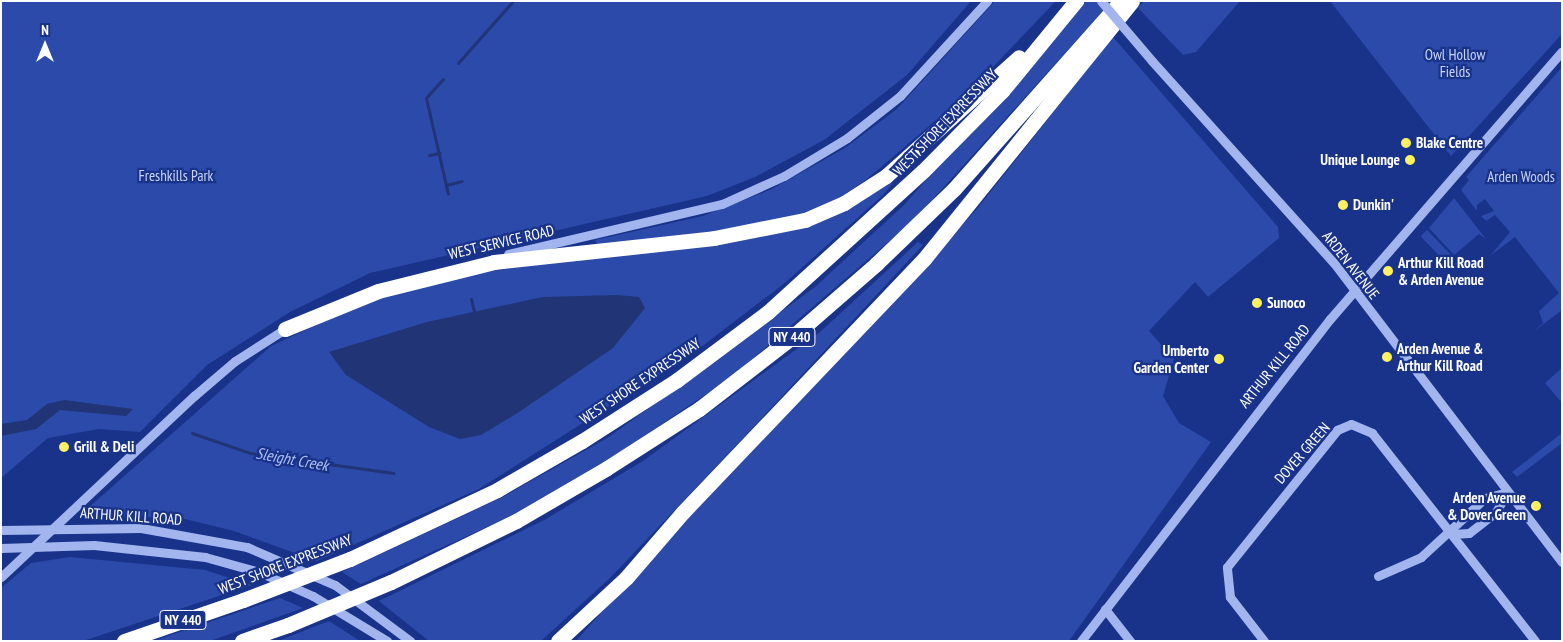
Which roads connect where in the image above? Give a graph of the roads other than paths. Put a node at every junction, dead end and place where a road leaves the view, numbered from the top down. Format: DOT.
graph roads {
  1 [pos="987,1"];
  2 [pos="1072,1"];
  3 [pos="1076,1"];
  4 [pos="1101,1"];
  5 [pos="1121,1"];
  6 [pos="1132,1"];
  7 [pos="1562,51"];
  8 [pos="1354,290"];
  9 [pos="285,329"];
  10 [pos="1507,492"];
  11 [pos="57,526"];
  12 [pos="1,530"];
  13 [pos="1452,534"];
  14 [pos="38,544"];
  15 [pos="1,548"];
  16 [pos="1562,562"];
  17 [pos="1378,576"];
  18 [pos="1,577"];
  19 [pos="1105,609"];
  20 [pos="124,641"];
  21 [pos="242,641"];
  22 [pos="387,641"];
  23 [pos="410,641"];
  24 [pos="558,641"];
  25 [pos="1081,641"];
  26 [pos="1130,641"];
  27 [pos="1264,641"];
  28 [pos="1535,641"];
  1 -- 9 [label="street, WEST SERVICE ROAD"];
  2 -- 9 [label="highway"];
  3 -- 20 [label="highway, WEST SHORE EXPRESSWAY / NY 440, bridge"];
  4 -- 8 [label="street, ARDEN AVENUE, bridge"];
  5 -- 21 [label="highway, NY 440, bridge"];
  6 -- 24 [label="highway"];
  7 -- 8 [label="street, ARTHUR KILL ROAD"];
  8 -- 10 [label="street, ARDEN AVENUE"];
  8 -- 19 [label="street, ARTHUR KILL ROAD"];
  9 -- 11 [label="street, WEST SERVICE ROAD"];
  10 -- 13 [label="street"];
  10 -- 13 [label="street"];
  10 -- 16 [label="street, ARDEN AVENUE"];
  11 -- 12 [label="street, ARTHUR KILL ROAD"];
  11 -- 14 [label="street, WEST SERVICE ROAD"];
  11 -- 23 [label="street, ARTHUR KILL ROAD"];
  13 -- 17 [label="street"];
  13 -- 27 [label="street, DOVER GREEN"];
  13 -- 28 [label="street, DOVER GREEN"];
  14 -- 15 [label="street, ARTHUR KILL ROAD"];
  14 -- 18 [label="street, WEST SERVICE ROAD"];
  14 -- 22 [label="street, ARTHUR KILL ROAD"];
  19 -- 25 [label="street, ARTHUR KILL ROAD"];
  19 -- 26 [label="street"];
}
